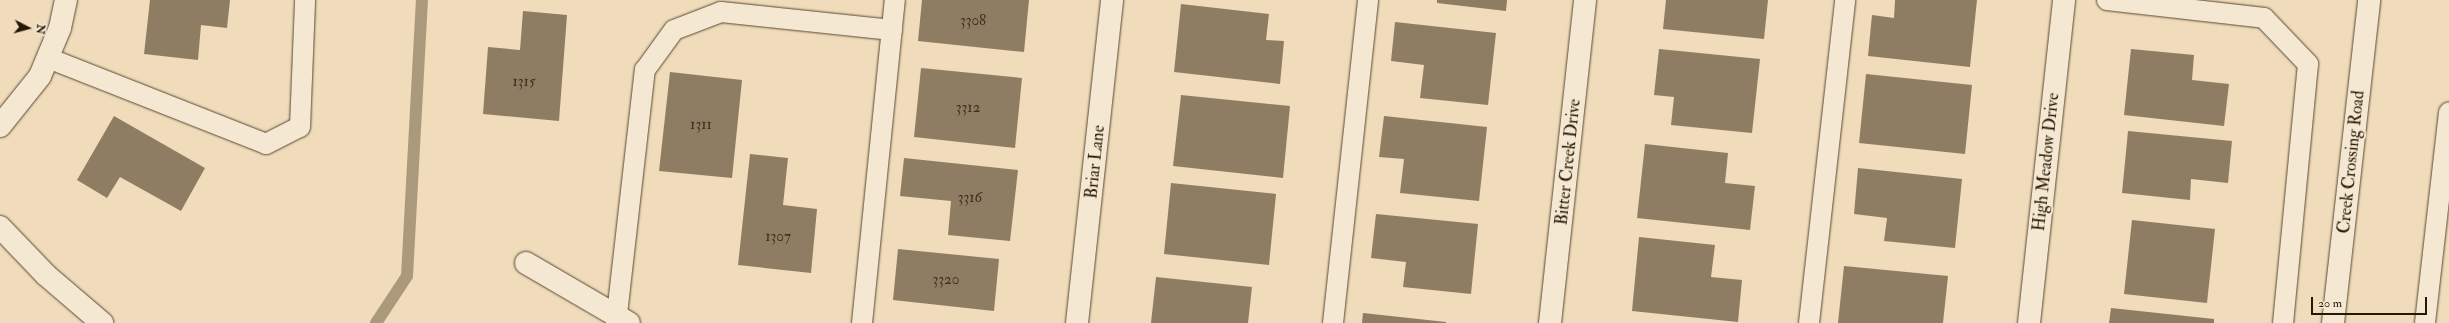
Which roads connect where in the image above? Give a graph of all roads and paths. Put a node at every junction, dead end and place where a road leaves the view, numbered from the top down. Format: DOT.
graph roads {
  1 [pos="66,0"];
  2 [pos="305,0"];
  3 [pos="895,0"];
  4 [pos="1112,0"];
  5 [pos="1368,0"];
  6 [pos="1585,0"];
  7 [pos="1845,0"];
  8 [pos="2064,0"];
  9 [pos="2107,0"];
  10 [pos="2369,0"];
  11 [pos="892,30"];
  12 [pos="48,58"];
  13 [pos="2449,112"];
  14 [pos="0,126"];
  15 [pos="0,227"];
  16 [pos="526,264"];
  17 [pos="621,321"];
  18 [pos="102,323"];
  19 [pos="862,323"];
  20 [pos="1077,323"];
  21 [pos="1333,323"];
  22 [pos="1550,323"];
  23 [pos="1809,323"];
  24 [pos="2029,323"];
  25 [pos="2283,323"];
  26 [pos="2333,323"];
  27 [pos="2425,323"];
  1 -- 12 [label="street"];
  2 -- 12 [label="lane"];
  3 -- 11 [label="lane"];
  4 -- 20 [label="street, Briar Lane"];
  5 -- 21 [label="lane"];
  6 -- 22 [label="street, Bitter Creek Drive"];
  7 -- 23 [label="lane"];
  8 -- 24 [label="street, High Meadow Drive"];
  9 -- 25 [label="lane"];
  10 -- 26 [label="street, Creek Crossing Road"];
  11 -- 17 [label="lane"];
  11 -- 19 [label="lane"];
  12 -- 14 [label="street"];
  13 -- 27 [label="lane"];
  15 -- 18 [label="street"];
  16 -- 17 [label="street"];
}
